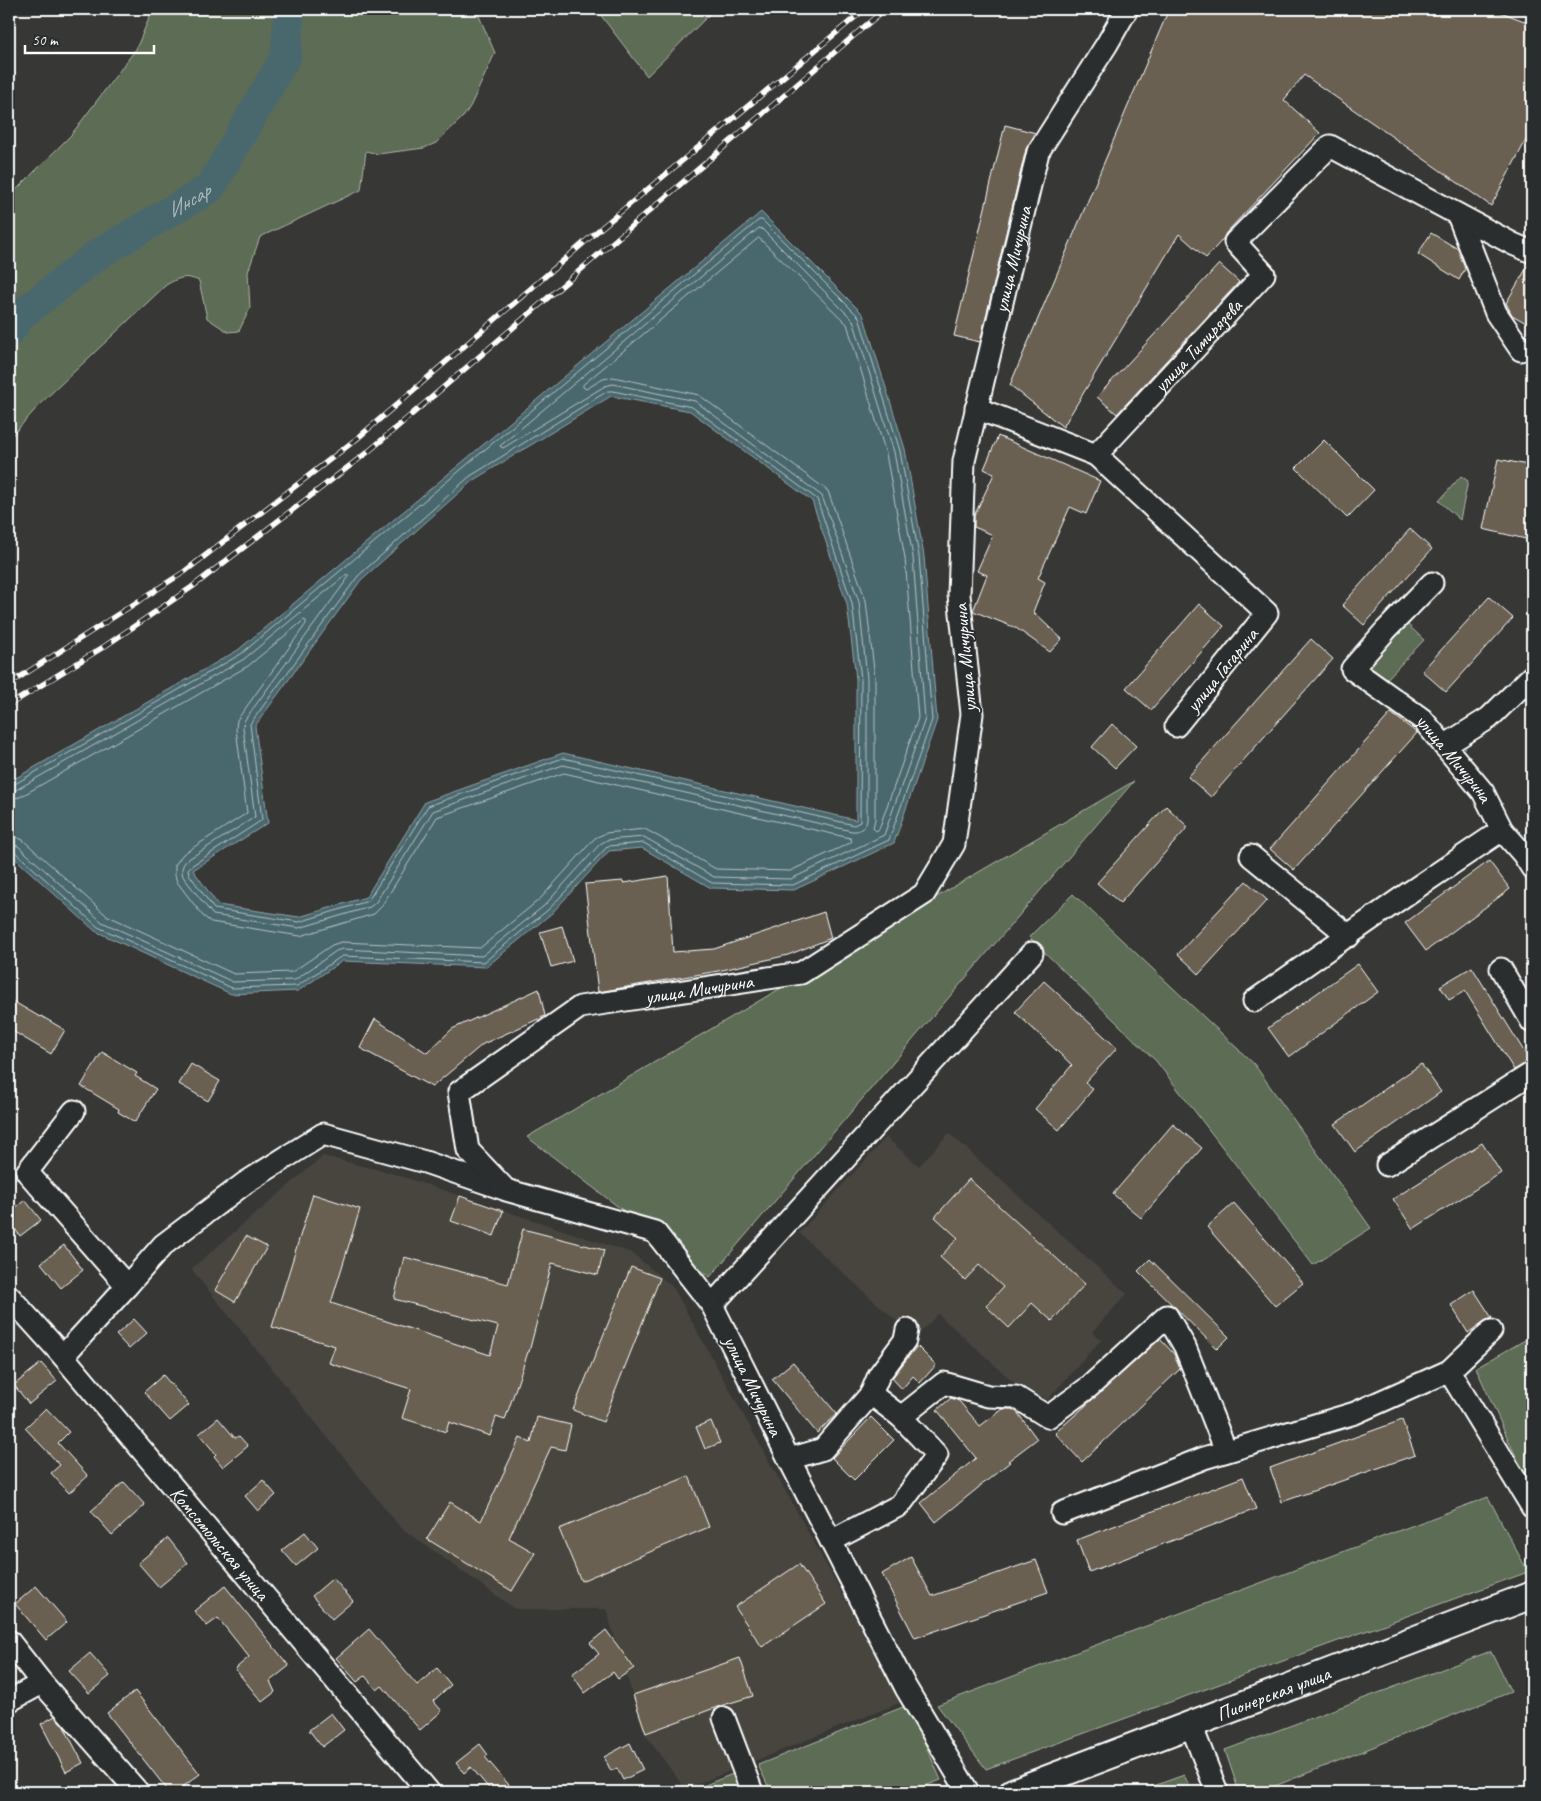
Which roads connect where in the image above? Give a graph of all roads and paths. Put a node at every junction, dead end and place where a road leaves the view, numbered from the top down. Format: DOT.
graph roads {
  1 [pos="1127,9"];
  2 [pos="1458,215"];
  3 [pos="1532,252"];
  4 [pos="1521,350"];
  5 [pos="976,408"];
  6 [pos="1096,456"];
  7 [pos="1432,583"];
  8 [pos="1532,676"];
  9 [pos="1176,726"];
  10 [pos="1444,746"];
  11 [pos="1502,830"];
  12 [pos="1251,856"];
  13 [pos="1529,856"];
  14 [pos="1349,936"];
  15 [pos="1032,953"];
  16 [pos="1501,970"];
  17 [pos="1254,1001"];
  18 [pos="1532,1022"];
  19 [pos="1532,1073"];
  20 [pos="74,1111"];
  21 [pos="1387,1165"];
  22 [pos="506,1190"];
  23 [pos="127,1286"];
  24 [pos="9,1296"];
  25 [pos="712,1305"];
  26 [pos="906,1330"];
  27 [pos="1491,1331"];
  28 [pos="63,1356"];
  29 [pos="1448,1371"];
  30 [pos="871,1394"];
  31 [pos="901,1417"];
  32 [pos="1226,1451"];
  33 [pos="789,1459"];
  34 [pos="1532,1507"];
  35 [pos="1062,1513"];
  36 [pos="831,1541"];
  37 [pos="1532,1595"];
  38 [pos="9,1641"];
  39 [pos="42,1683"];
  40 [pos="9,1701"];
  41 [pos="724,1718"];
  42 [pos="1191,1726"];
  43 [pos="138,1792"];
  44 [pos="429,1792"];
  45 [pos="752,1792"];
  46 [pos="968,1792"];
  47 [pos="1013,1792"];
  48 [pos="1217,1792"];
  1 -- 5 [label="street, улица Мичурина"];
  2 -- 3 [label="street"];
  2 -- 4 [label="street"];
  2 -- 6 [label="street, улица Тимирязева"];
  5 -- 6 [label="street"];
  5 -- 22 [label="street, улица Мичурина"];
  6 -- 9 [label="street, улица Гагарина"];
  7 -- 10 [label="street, улица Мичурина"];
  8 -- 10 [label="street"];
  10 -- 11 [label="street, улица Мичурина"];
  11 -- 13 [label="street, улица Мичурина"];
  11 -- 14 [label="street"];
  12 -- 14 [label="street"];
  14 -- 17 [label="street"];
  15 -- 25 [label="street"];
  16 -- 18 [label="street"];
  19 -- 21 [label="street"];
  20 -- 23 [label="street"];
  22 -- 23 [label="street"];
  22 -- 25 [label="street, улица Мичурина"];
  23 -- 28 [label="street"];
  24 -- 28 [label="street, Комсомольская улица"];
  25 -- 33 [label="street, улица Мичурина"];
  26 -- 30 [label="street"];
  27 -- 29 [label="street"];
  28 -- 44 [label="street, Комсомольская улица"];
  29 -- 32 [label="street"];
  29 -- 34 [label="street"];
  30 -- 31 [label="street"];
  30 -- 33 [label="street"];
  31 -- 32 [label="street"];
  31 -- 36 [label="street"];
  32 -- 35 [label="street"];
  33 -- 36 [label="street, улица Мичурина"];
  36 -- 46 [label="street, улица Мичурина"];
  37 -- 42 [label="main road, Пионерская улица"];
  38 -- 39 [label="street"];
  39 -- 40 [label="street"];
  39 -- 43 [label="street"];
  41 -- 45 [label="street"];
  42 -- 47 [label="main road, Пионерская улица"];
  42 -- 48 [label="street"];
}
